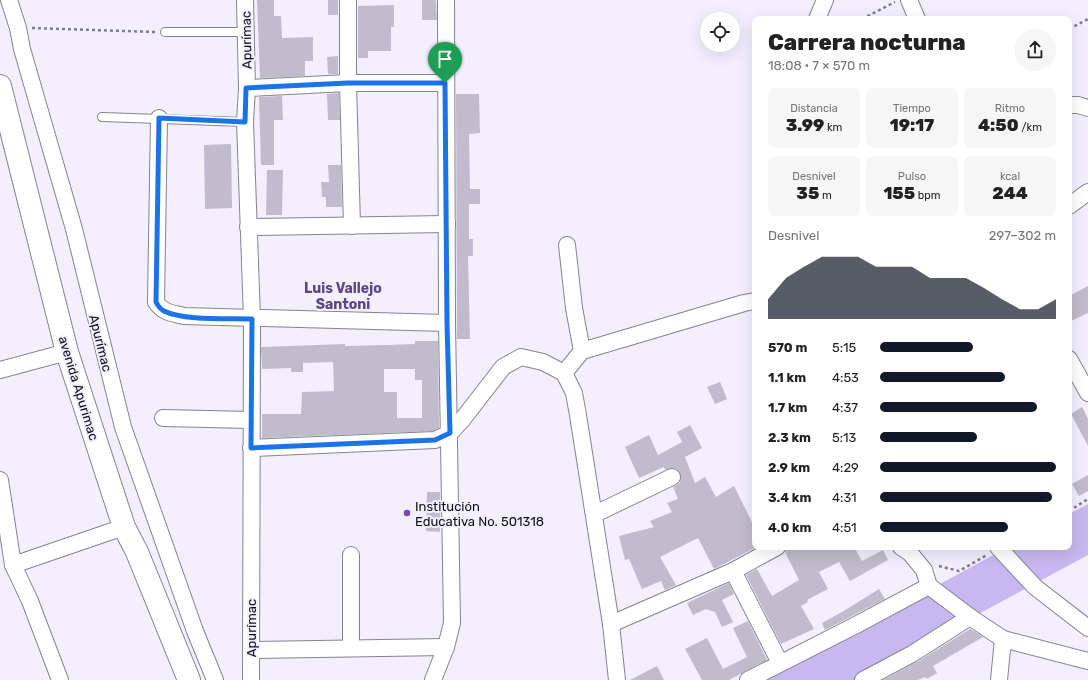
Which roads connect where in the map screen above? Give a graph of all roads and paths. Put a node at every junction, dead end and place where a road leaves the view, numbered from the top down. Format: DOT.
graph roads {
  1 [pos="9,0"];
  2 [pos="245,0"];
  3 [pos="348,0"];
  4 [pos="446,0"];
  5 [pos="824,0"];
  6 [pos="899,0"];
  7 [pos="909,0"];
  8 [pos="818,16"];
  9 [pos="868,16"];
  10 [pos="916,16"];
  11 [pos="1088,19"];
  12 [pos="1072,27"];
  13 [pos="18,28"];
  14 [pos="165,32"];
  15 [pos="246,32"];
  16 [pos="348,83"];
  17 [pos="445,83"];
  18 [pos="0,86"];
  19 [pos="246,88"];
  20 [pos="1072,105"];
  21 [pos="1088,108"];
  22 [pos="102,118"];
  23 [pos="159,118"];
  24 [pos="245,122"];
  25 [pos="1088,192"];
  26 [pos="1072,204"];
  27 [pos="447,224"];
  28 [pos="352,226"];
  29 [pos="248,227"];
  30 [pos="566,245"];
  31 [pos="752,302"];
  32 [pos="252,319"];
  33 [pos="447,323"];
  34 [pos="582,350"];
  35 [pos="67,352"];
  36 [pos="1072,364"];
  37 [pos="0,370"];
  38 [pos="564,373"];
  39 [pos="1088,393"];
  40 [pos="163,418"];
  41 [pos="251,420"];
  42 [pos="450,433"];
  43 [pos="251,448"];
  44 [pos="672,477"];
  45 [pos="0,480"];
  46 [pos="1088,499"];
  47 [pos="1072,508"];
  48 [pos="595,514"];
  49 [pos="124,527"];
  50 [pos="772,550"];
  51 [pos="906,550"];
  52 [pos="998,550"];
  53 [pos="1001,550"];
  54 [pos="351,555"];
  55 [pos="13,565"];
  56 [pos="733,571"];
  57 [pos="929,586"];
  58 [pos="970,617"];
  59 [pos="611,624"];
  60 [pos="1088,628"];
  61 [pos="1003,639"];
  62 [pos="446,647"];
  63 [pos="352,648"];
  64 [pos="252,650"];
  65 [pos="1088,661"];
  66 [pos="780,663"];
  67 [pos="60,680"];
  68 [pos="189,680"];
  69 [pos="215,680"];
  70 [pos="251,680"];
  71 [pos="434,680"];
  72 [pos="617,680"];
  73 [pos="748,680"];
  74 [pos="864,680"];
  75 [pos="1000,680"];
  1 -- 13 [label="street, Apurímac"];
  2 -- 15 [label="street, Apurímac"];
  3 -- 16 [label="street"];
  4 -- 17 [label="street"];
  5 -- 8 [label="street"];
  6 -- 9 [label="path"];
  7 -- 10 [label="street"];
  11 -- 12 [label="path"];
  13 -- 14 [label="path"];
  13 -- 69 [label="street, Apurímac"];
  14 -- 15 [label="lane"];
  15 -- 19 [label="street, Apurímac"];
  16 -- 17 [label="street"];
  16 -- 19 [label="street"];
  16 -- 28 [label="street"];
  17 -- 27 [label="street"];
  18 -- 35 [label="street, avenida Apurimac"];
  19 -- 24 [label="street, Apurímac"];
  20 -- 21 [label="street"];
  22 -- 23 [label="lane"];
  23 -- 24 [label="lane"];
  23 -- 32 [label="street"];
  24 -- 29 [label="street, Apurímac"];
  25 -- 26 [label="street"];
  27 -- 28 [label="street"];
  27 -- 33 [label="street"];
  28 -- 29 [label="street"];
  29 -- 32 [label="street, Apurímac"];
  30 -- 34 [label="street"];
  31 -- 34 [label="street"];
  32 -- 33 [label="street"];
  32 -- 41 [label="street, Apurímac"];
  33 -- 42 [label="street"];
  34 -- 38 [label="street"];
  35 -- 37 [label="street"];
  35 -- 49 [label="street, avenida Apurimac"];
  36 -- 39 [label="street"];
  38 -- 42 [label="street"];
  38 -- 48 [label="street"];
  40 -- 41 [label="street"];
  41 -- 43 [label="street, Apurímac"];
  42 -- 43 [label="street"];
  42 -- 62 [label="street"];
  43 -- 64 [label="street, Apurímac"];
  44 -- 48 [label="street"];
  45 -- 55 [label="street"];
  46 -- 47 [label="path"];
  48 -- 59 [label="street"];
  49 -- 55 [label="street"];
  49 -- 68 [label="street, avenida Apurimac"];
  50 -- 56 [label="street"];
  51 -- 57 [label="street"];
  52 -- 57 [label="path"];
  53 -- 60 [label="street"];
  54 -- 63 [label="street"];
  55 -- 67 [label="street"];
  56 -- 59 [label="street"];
  56 -- 66 [label="street"];
  57 -- 58 [label="street"];
  57 -- 66 [label="street"];
  58 -- 61 [label="street"];
  58 -- 74 [label="street"];
  59 -- 72 [label="street"];
  61 -- 65 [label="street"];
  61 -- 75 [label="street"];
  62 -- 63 [label="street"];
  62 -- 71 [label="street"];
  63 -- 64 [label="street"];
  64 -- 70 [label="street, Apurímac"];
  66 -- 73 [label="street"];
}
